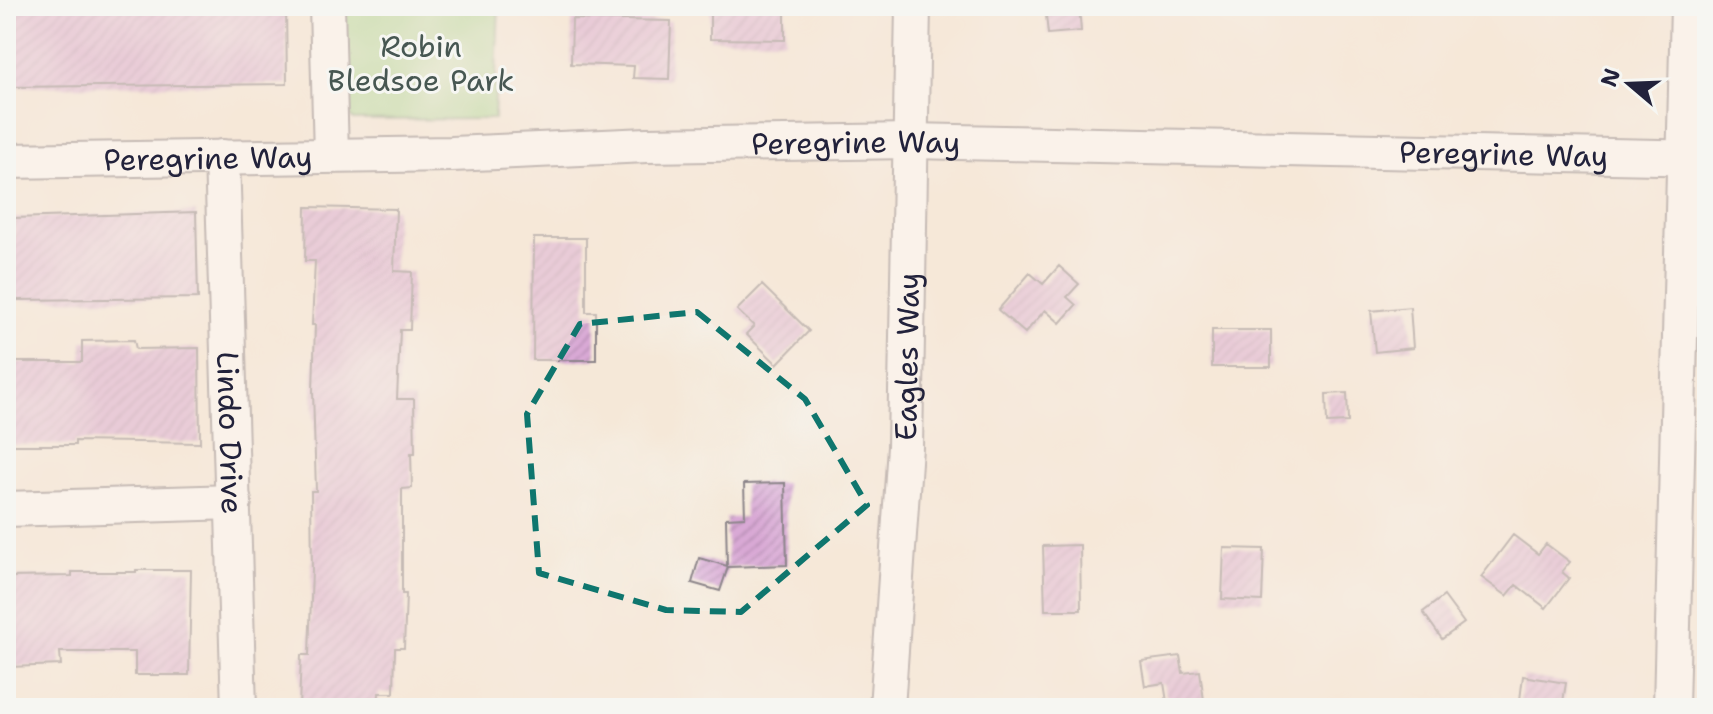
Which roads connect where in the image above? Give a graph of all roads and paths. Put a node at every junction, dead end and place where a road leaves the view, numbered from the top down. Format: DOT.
graph roads {
  1 [pos="327,6"];
  2 [pos="913,6"];
  3 [pos="1688,6"];
  4 [pos="911,141"];
  5 [pos="331,155"];
  6 [pos="222,157"];
  7 [pos="1696,157"];
  8 [pos="6,161"];
  9 [pos="234,502"];
  10 [pos="6,509"];
  11 [pos="239,708"];
  12 [pos="887,708"];
  13 [pos="1671,708"];
  1 -- 5 [label="street"];
  2 -- 4 [label="street, Eagles Way"];
  3 -- 7 [label="street"];
  4 -- 5 [label="street, Peregrine Way"];
  4 -- 7 [label="street, Peregrine Way"];
  4 -- 12 [label="street, Eagles Way"];
  5 -- 6 [label="street, Peregrine Way"];
  6 -- 8 [label="street, Peregrine Way"];
  6 -- 9 [label="street, Lindo Drive"];
  7 -- 13 [label="street"];
  9 -- 10 [label="street"];
  9 -- 11 [label="street, Lindo Drive"];
}
